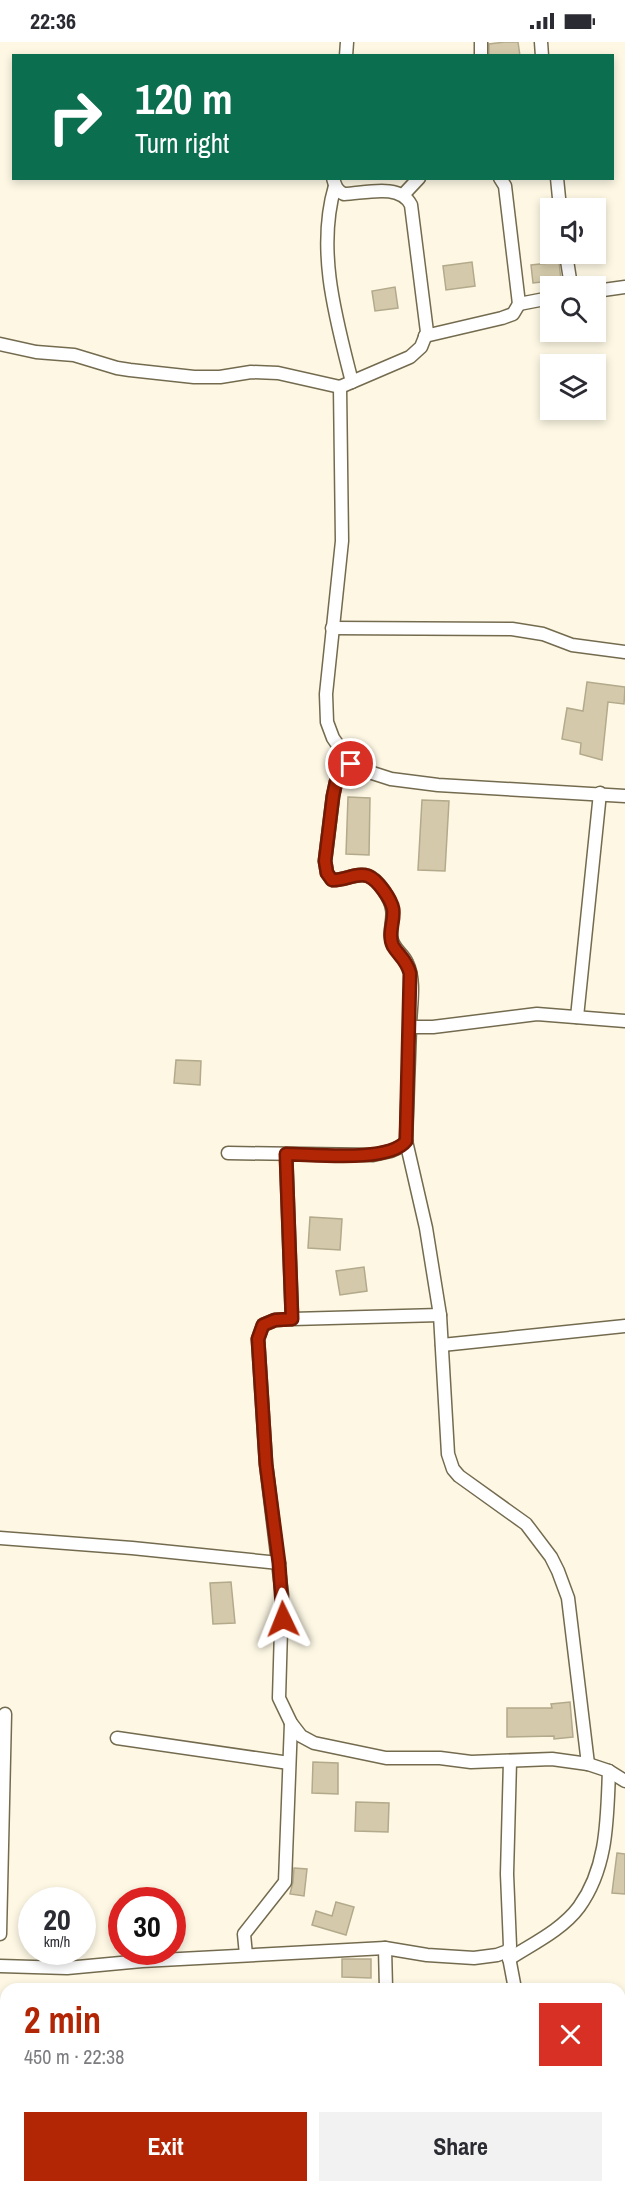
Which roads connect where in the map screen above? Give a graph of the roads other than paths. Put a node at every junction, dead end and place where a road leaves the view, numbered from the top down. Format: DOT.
graph roads {
  1 [pos="417,180"];
  2 [pos="501,180"];
  3 [pos="557,180"];
  4 [pos="334,182"];
  5 [pos="403,195"];
  6 [pos="559,198"];
  7 [pos="625,287"];
  8 [pos="606,290"];
  9 [pos="540,300"];
  10 [pos="519,304"];
  11 [pos="425,336"];
  12 [pos="0,344"];
  13 [pos="352,382"];
  14 [pos="340,387"];
  15 [pos="332,628"];
  16 [pos="625,652"];
  17 [pos="351,764"];
  18 [pos="600,793"];
  19 [pos="625,796"];
  20 [pos="577,1017"];
  21 [pos="625,1021"];
  22 [pos="410,1028"];
  23 [pos="406,1141"];
  24 [pos="228,1153"];
  25 [pos="286,1154"];
  26 [pos="440,1315"];
  27 [pos="292,1319"];
  28 [pos="625,1326"];
  29 [pos="442,1345"];
  30 [pos="0,1538"];
  31 [pos="279,1563"];
  32 [pos="5,1714"];
  33 [pos="291,1723"];
  34 [pos="117,1738"];
  35 [pos="510,1761"];
  36 [pos="289,1764"];
  37 [pos="588,1764"];
  38 [pos="609,1771"];
  39 [pos="625,1780"];
  40 [pos="0,1934"];
  41 [pos="385,1948"];
  42 [pos="246,1955"];
  43 [pos="508,1955"];
  44 [pos="0,1966"];
  45 [pos="387,1983"];
  46 [pos="514,1983"];
  1 -- 5 [label="street"];
  2 -- 10 [label="street"];
  3 -- 6 [label="street"];
  4 -- 5 [label="street"];
  4 -- 13 [label="street"];
  5 -- 11 [label="street"];
  7 -- 8 [label="street"];
  9 -- 10 [label="street"];
  10 -- 11 [label="street"];
  11 -- 13 [label="street"];
  12 -- 14 [label="street"];
  13 -- 14 [label="street"];
  14 -- 15 [label="street"];
  15 -- 16 [label="street"];
  15 -- 17 [label="street"];
  17 -- 18 [label="street"];
  17 -- 22 [label="street"];
  18 -- 19 [label="street"];
  18 -- 20 [label="street"];
  20 -- 21 [label="street"];
  20 -- 22 [label="street"];
  22 -- 23 [label="street"];
  23 -- 25 [label="street"];
  23 -- 26 [label="street"];
  24 -- 25 [label="street"];
  25 -- 27 [label="street"];
  26 -- 27 [label="street"];
  26 -- 29 [label="street"];
  27 -- 31 [label="street"];
  28 -- 29 [label="street"];
  29 -- 37 [label="street"];
  30 -- 31 [label="street"];
  31 -- 33 [label="street"];
  32 -- 40 [label="street"];
  33 -- 35 [label="street"];
  33 -- 36 [label="street"];
  34 -- 36 [label="street"];
  35 -- 37 [label="street"];
  35 -- 43 [label="street"];
  36 -- 42 [label="street"];
  37 -- 38 [label="street"];
  38 -- 39 [label="street"];
  38 -- 43 [label="street"];
  41 -- 42 [label="street"];
  41 -- 43 [label="street"];
  41 -- 45 [label="street"];
  42 -- 44 [label="street"];
  43 -- 46 [label="street"];
}
